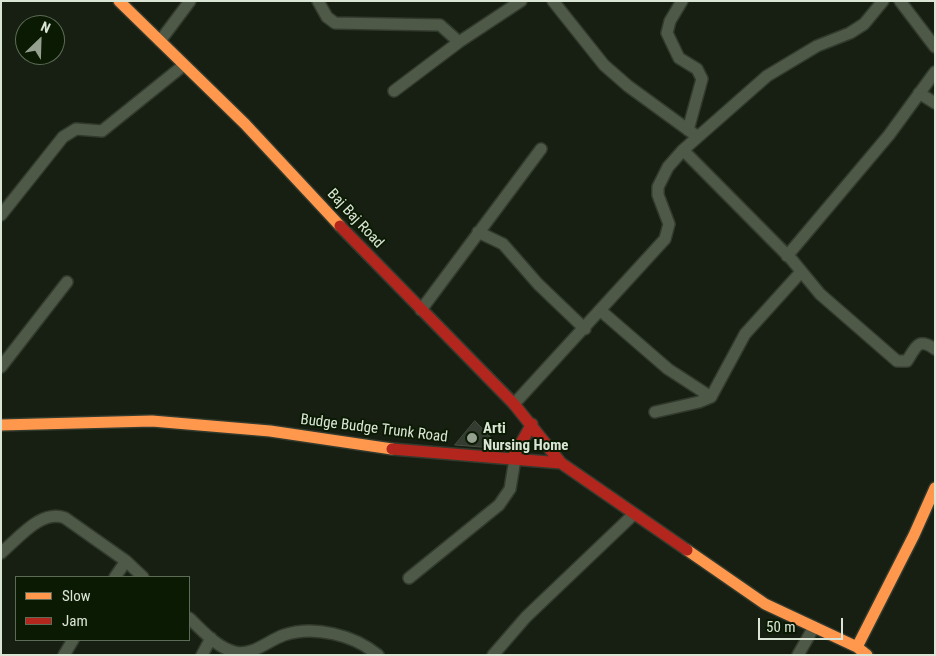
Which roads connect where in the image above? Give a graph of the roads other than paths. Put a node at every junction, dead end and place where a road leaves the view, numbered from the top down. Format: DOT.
graph roads {
  1 [pos="119,1"];
  2 [pos="190,1"];
  3 [pos="318,1"];
  4 [pos="521,1"];
  5 [pos="553,1"];
  6 [pos="682,1"];
  7 [pos="883,1"];
  8 [pos="900,1"];
  9 [pos="160,41"];
  10 [pos="459,42"];
  11 [pos="935,47"];
  12 [pos="184,65"];
  13 [pos="935,72"];
  14 [pos="394,91"];
  15 [pos="919,93"];
  16 [pos="935,103"];
  17 [pos="688,130"];
  18 [pos="698,137"];
  19 [pos="541,149"];
  20 [pos="683,150"];
  21 [pos="1,215"];
  22 [pos="478,232"];
  23 [pos="787,256"];
  24 [pos="801,272"];
  25 [pos="67,282"];
  26 [pos="421,310"];
  27 [pos="601,311"];
  28 [pos="585,329"];
  29 [pos="935,349"];
  30 [pos="1,366"];
  31 [pos="711,396"];
  32 [pos="514,404"];
  33 [pos="655,412"];
  34 [pos="532,424"];
  35 [pos="1,425"];
  36 [pos="514,459"];
  37 [pos="561,463"];
  38 [pos="935,488"];
  39 [pos="634,514"];
  40 [pos="1,553"];
  41 [pos="126,561"];
  42 [pos="116,576"];
  43 [pos="142,576"];
  44 [pos="409,578"];
  45 [pos="190,619"];
  46 [pos="814,627"];
  47 [pos="211,638"];
  48 [pos="72,641"];
  49 [pos="857,647"];
  50 [pos="64,655"];
  51 [pos="202,655"];
  52 [pos="378,655"];
  53 [pos="493,655"];
  54 [pos="798,655"];
  55 [pos="867,655"];
  1 -- 9 [label="main road, Baj Baj Road"];
  2 -- 9 [label="street"];
  3 -- 10 [label="street"];
  4 -- 10 [label="street"];
  5 -- 17 [label="street"];
  6 -- 17 [label="street"];
  7 -- 18 [label="street"];
  8 -- 11 [label="street"];
  9 -- 12 [label="main road, Baj Baj Road"];
  10 -- 14 [label="street"];
  12 -- 21 [label="street"];
  12 -- 26 [label="main road, Baj Baj Road"];
  13 -- 15 [label="street"];
  15 -- 16 [label="street"];
  15 -- 23 [label="street"];
  17 -- 18 [label="street"];
  18 -- 20 [label="street"];
  19 -- 22 [label="street"];
  20 -- 23 [label="street"];
  20 -- 27 [label="street"];
  22 -- 26 [label="street"];
  22 -- 28 [label="street"];
  23 -- 24 [label="street"];
  24 -- 29 [label="street"];
  24 -- 31 [label="street"];
  25 -- 30 [label="street"];
  26 -- 32 [label="main road, Baj Baj Road"];
  27 -- 28 [label="street"];
  27 -- 31 [label="street"];
  28 -- 32 [label="street"];
  31 -- 33 [label="street"];
  32 -- 34 [label="main road, Baj Baj Road"];
  34 -- 36 [label="main road"];
  34 -- 37 [label="main road, Baj Baj Road"];
  35 -- 36 [label="main road, Budge Budge Trunk Road"];
  36 -- 37 [label="main road, Budge Budge Trunk Road"];
  36 -- 44 [label="street"];
  37 -- 39 [label="main road"];
  38 -- 49 [label="main road"];
  39 -- 46 [label="main road"];
  39 -- 53 [label="street"];
  40 -- 41 [label="street"];
  41 -- 42 [label="street"];
  41 -- 43 [label="street"];
  45 -- 47 [label="street"];
  46 -- 49 [label="main road"];
  46 -- 54 [label="street"];
  47 -- 51 [label="street"];
  47 -- 52 [label="street"];
  48 -- 50 [label="street"];
  49 -- 55 [label="main road"];
}
